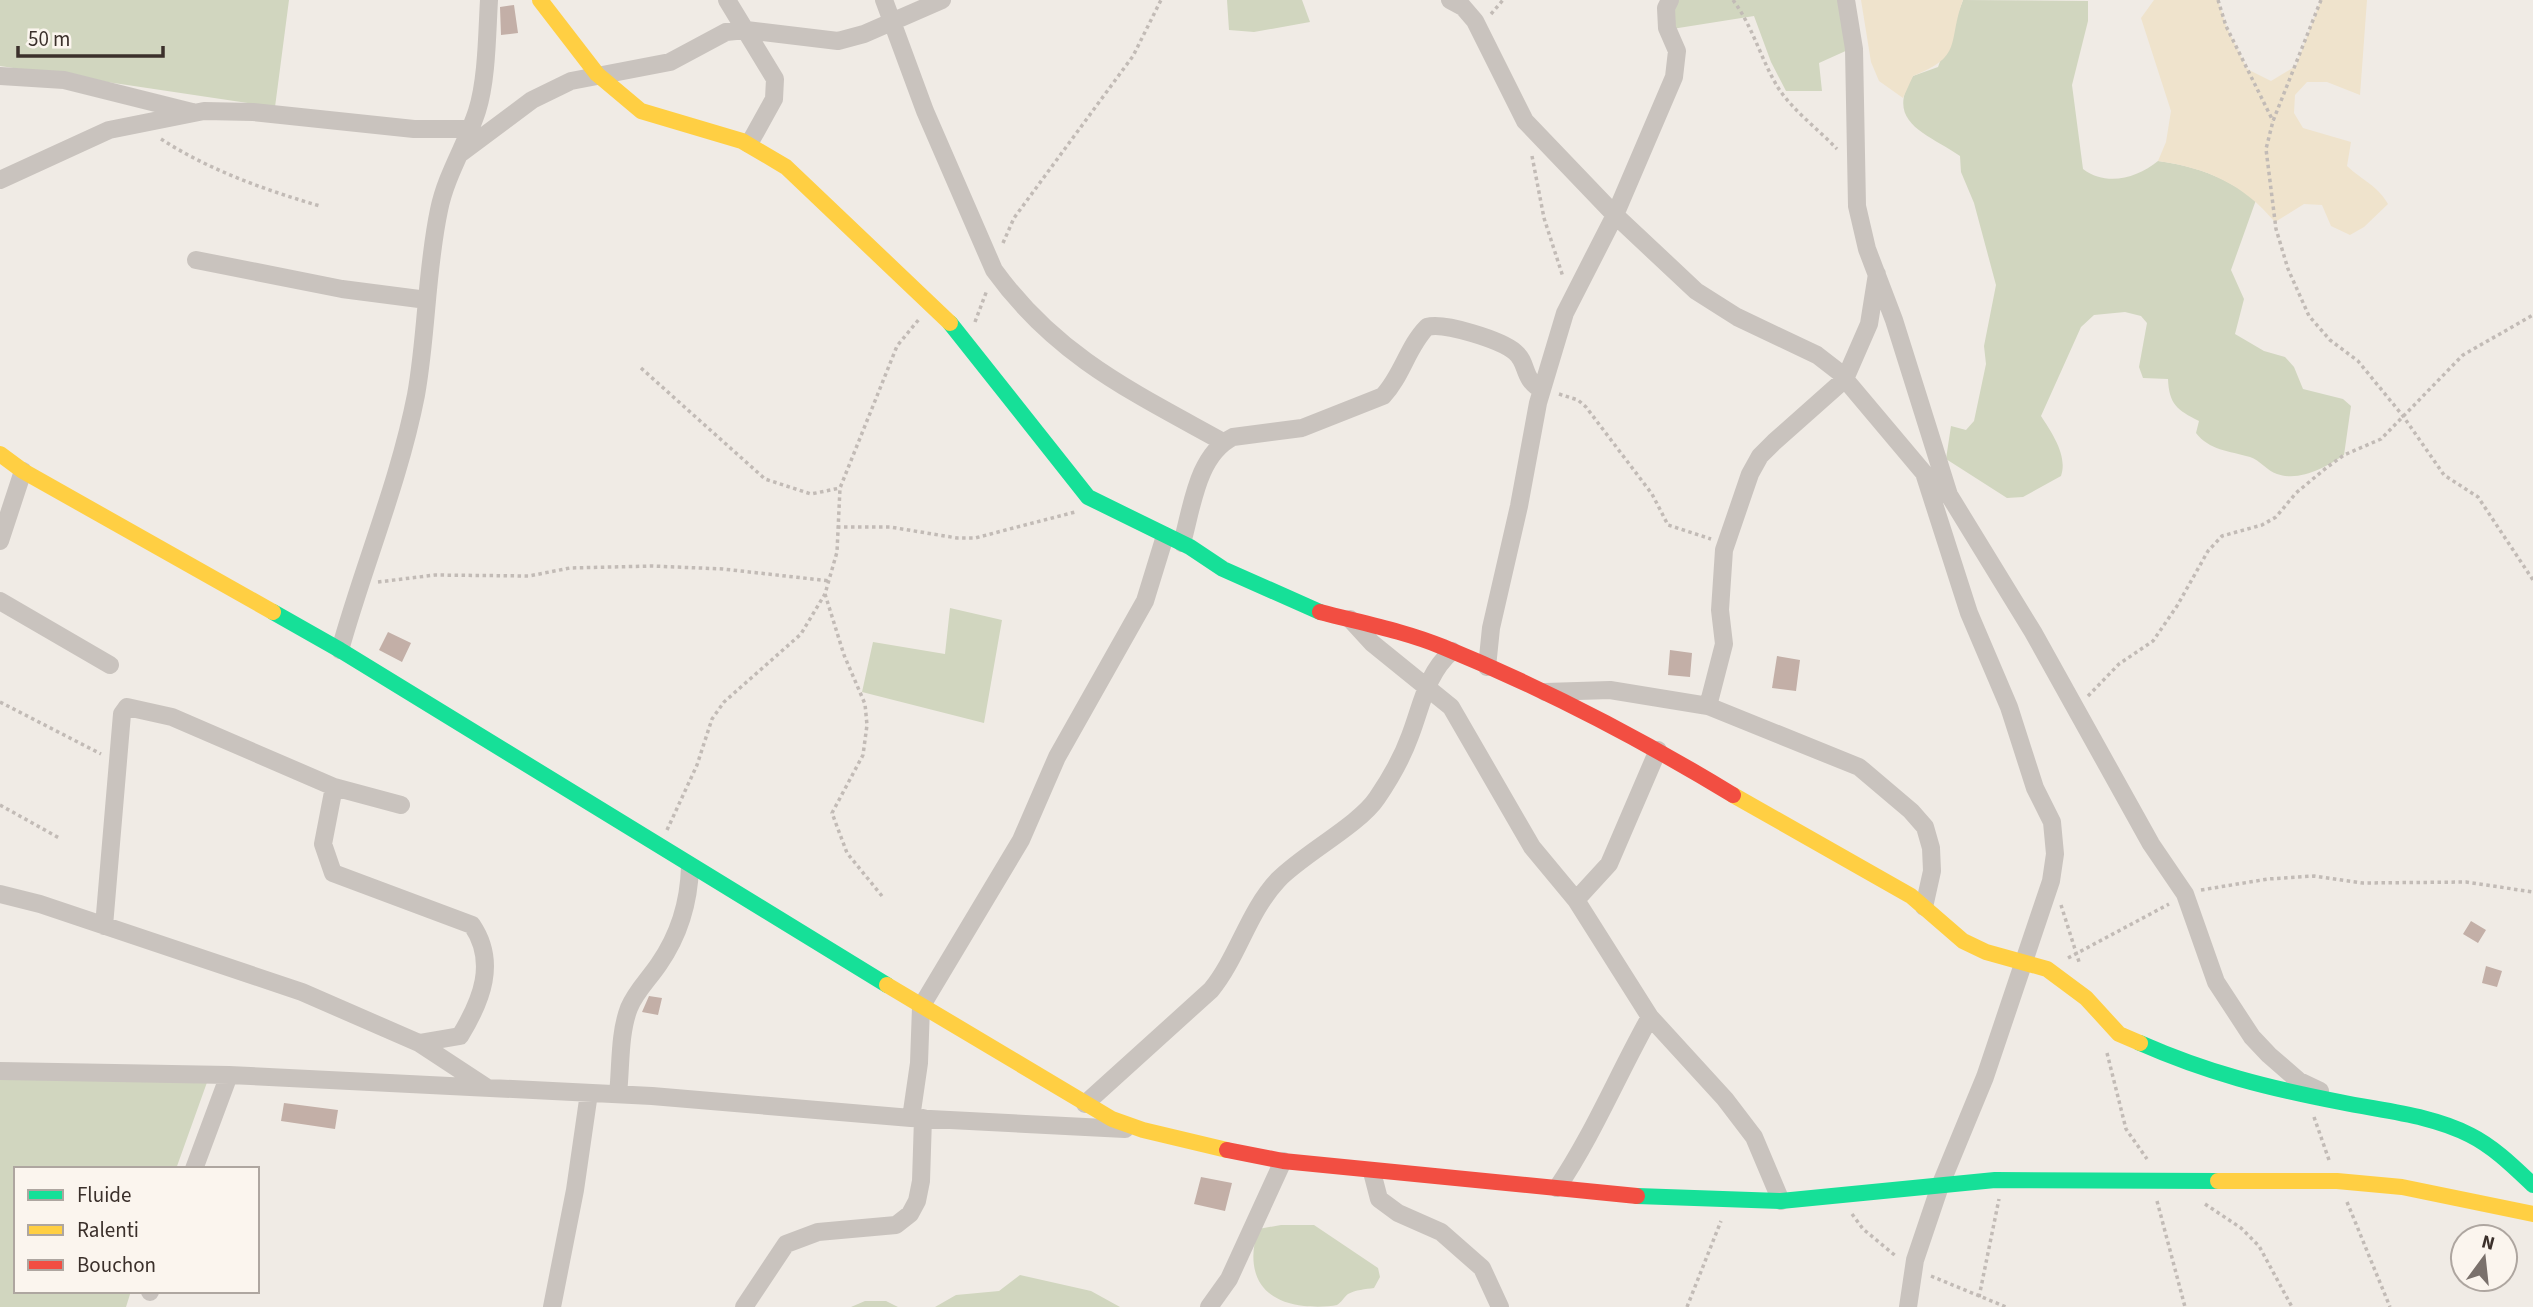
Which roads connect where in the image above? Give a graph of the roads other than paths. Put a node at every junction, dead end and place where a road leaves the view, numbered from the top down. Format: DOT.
graph roads {
  1 [pos="489,0"];
  2 [pos="540,0"];
  3 [pos="727,0"];
  4 [pos="884,0"];
  5 [pos="942,0"];
  6 [pos="1450,0"];
  7 [pos="1670,0"];
  8 [pos="1846,0"];
  9 [pos="891,22"];
  10 [pos="746,30"];
  11 [pos="597,74"];
  12 [pos="0,76"];
  13 [pos="194,113"];
  14 [pos="470,129"];
  15 [pos="750,144"];
  16 [pos="459,155"];
  17 [pos="0,180"];
  18 [pos="1615,215"];
  19 [pos="196,260"];
  20 [pos="1877,274"];
  21 [pos="427,300"];
  22 [pos="1845,379"];
  23 [pos="1542,390"];
  24 [pos="1223,442"];
  25 [pos="0,454"];
  26 [pos="23,471"];
  27 [pos="1924,473"];
  28 [pos="1950,495"];
  29 [pos="1174,539"];
  30 [pos="0,541"];
  31 [pos="0,601"];
  32 [pos="1350,619"];
  33 [pos="340,650"];
  34 [pos="1452,651"];
  35 [pos="110,665"];
  36 [pos="1487,667"];
  37 [pos="1426,686"];
  38 [pos="1542,692"];
  39 [pos="1708,706"];
  40 [pos="1658,750"];
  41 [pos="334,787"];
  42 [pos="401,805"];
  43 [pos="690,867"];
  44 [pos="0,894"];
  45 [pos="1576,901"];
  46 [pos="1924,906"];
  47 [pos="104,926"];
  48 [pos="2022,962"];
  49 [pos="921,1007"];
  50 [pos="1650,1017"];
  51 [pos="419,1043"];
  52 [pos="0,1071"];
  53 [pos="229,1075"];
  54 [pos="486,1087"];
  55 [pos="589,1093"];
  56 [pos="618,1094"];
  57 [pos="1085,1104"];
  58 [pos="2352,1105"];
  59 [pos="917,1118"];
  60 [pos="1143,1130"];
  61 [pos="1283,1161"];
  62 [pos="195,1167"];
  63 [pos="1372,1172"];
  64 [pos="2533,1185"];
  65 [pos="1940,1186"];
  66 [pos="1557,1188"];
  67 [pos="1781,1201"];
  68 [pos="2533,1214"];
  69 [pos="552,1307"];
  70 [pos="744,1307"];
  71 [pos="1209,1307"];
  72 [pos="1500,1307"];
  73 [pos="1908,1307"];
  1 -- 14 [label="street"];
  2 -- 11 [label="street"];
  3 -- 10 [label="street"];
  4 -- 9 [label="street"];
  5 -- 9 [label="street"];
  6 -- 18 [label="street"];
  7 -- 18 [label="street"];
  8 -- 20 [label="street"];
  9 -- 10 [label="street"];
  9 -- 24 [label="street"];
  10 -- 11 [label="street"];
  10 -- 15 [label="street"];
  11 -- 15 [label="street"];
  11 -- 16 [label="street"];
  12 -- 13 [label="street"];
  13 -- 14 [label="street"];
  13 -- 17 [label="street"];
  14 -- 16 [label="street"];
  15 -- 29 [label="street"];
  16 -- 21 [label="street"];
  18 -- 22 [label="street"];
  18 -- 23 [label="street"];
  19 -- 21 [label="street"];
  20 -- 22 [label="street"];
  20 -- 28 [label="street"];
  21 -- 33 [label="street"];
  22 -- 27 [label="street"];
  22 -- 39 [label="street"];
  23 -- 24 [label="street"];
  23 -- 36 [label="street"];
  24 -- 29 [label="street"];
  25 -- 26 [label="street"];
  26 -- 30 [label="street"];
  26 -- 33 [label="street"];
  27 -- 28 [label="street"];
  27 -- 48 [label="street"];
  28 -- 58 [label="street"];
  29 -- 32 [label="street"];
  29 -- 49 [label="street"];
  31 -- 35 [label="street"];
  32 -- 34 [label="street"];
  32 -- 37 [label="street"];
  33 -- 43 [label="street"];
  34 -- 36 [label="street"];
  34 -- 37 [label="street"];
  36 -- 38 [label="street"];
  37 -- 45 [label="street"];
  37 -- 57 [label="street"];
  38 -- 39 [label="street"];
  38 -- 40 [label="street"];
  39 -- 46 [label="street"];
  40 -- 45 [label="street"];
  40 -- 46 [label="street"];
  41 -- 42 [label="street"];
  41 -- 47 [label="street"];
  41 -- 51 [label="street"];
  43 -- 49 [label="street"];
  43 -- 56 [label="street"];
  44 -- 47 [label="street"];
  45 -- 50 [label="street"];
  46 -- 48 [label="street"];
  47 -- 51 [label="street"];
  48 -- 58 [label="street"];
  48 -- 65 [label="street"];
  49 -- 57 [label="street"];
  49 -- 59 [label="street"];
  50 -- 66 [label="street"];
  50 -- 67 [label="street"];
  51 -- 54 [label="street"];
  52 -- 53 [label="street"];
  53 -- 54 [label="street"];
  53 -- 62 [label="street"];
  54 -- 55 [label="street"];
  55 -- 56 [label="street"];
  55 -- 69 [label="street"];
  56 -- 59 [label="street"];
  57 -- 60 [label="street"];
  58 -- 64 [label="street"];
  59 -- 60 [label="street"];
  59 -- 70 [label="street"];
  60 -- 61 [label="street"];
  61 -- 63 [label="street"];
  61 -- 71 [label="street"];
  63 -- 66 [label="street"];
  63 -- 72 [label="street"];
  65 -- 67 [label="street"];
  65 -- 68 [label="street"];
  65 -- 73 [label="street"];
  66 -- 67 [label="street"];
}
